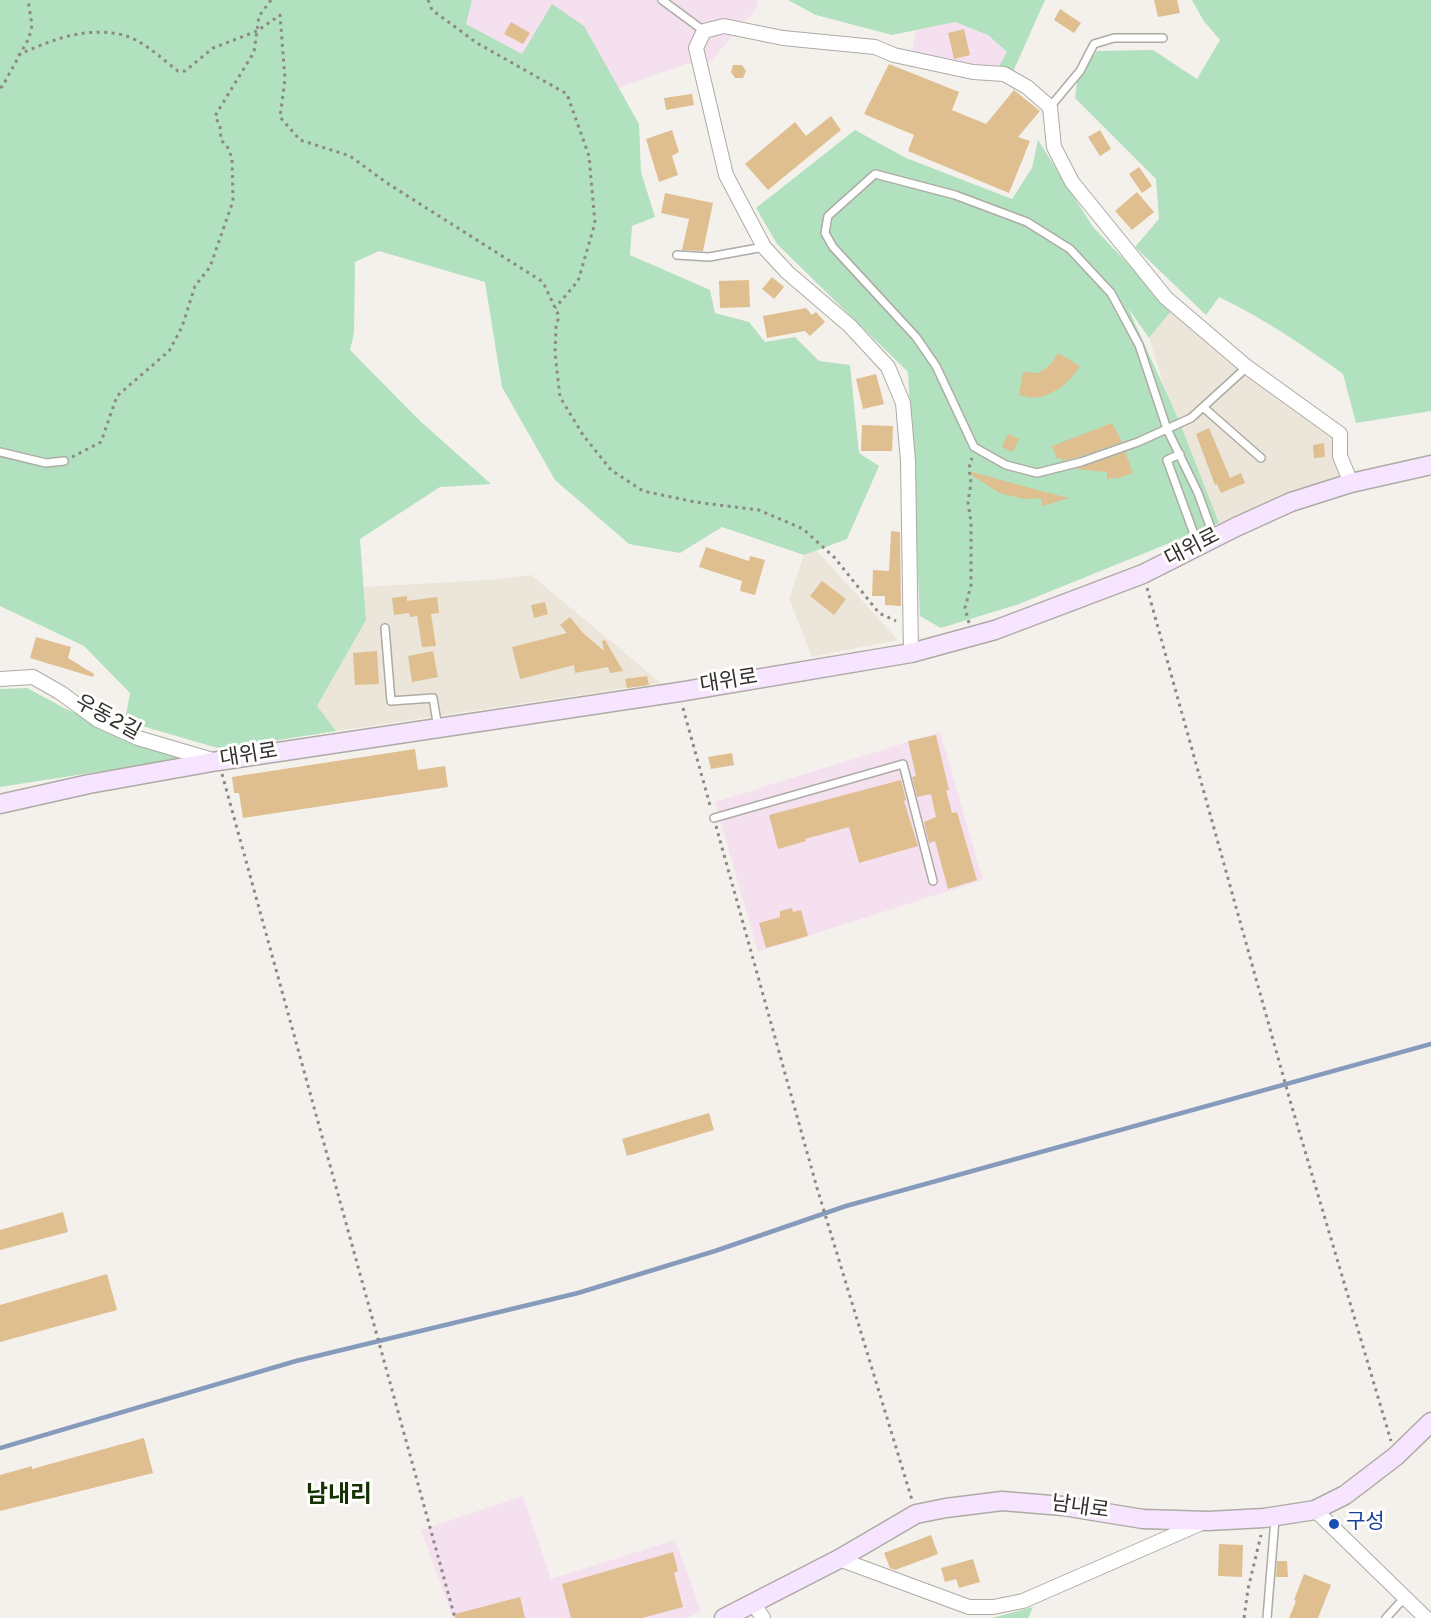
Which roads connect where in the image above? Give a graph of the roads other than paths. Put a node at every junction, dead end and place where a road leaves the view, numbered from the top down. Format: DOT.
graph roads {
  1 [pos="662,0"];
  2 [pos="704,31"];
  3 [pos="1163,39"];
  4 [pos="1050,107"];
  5 [pos="764,248"];
  6 [pos="677,255"];
  7 [pos="1247,367"];
  8 [pos="1203,407"];
  9 [pos="1167,429"];
  10 [pos="0,452"];
  11 [pos="1180,453"];
  12 [pos="1261,458"];
  13 [pos="64,461"];
  14 [pos="1431,465"];
  15 [pos="1351,483"];
  16 [pos="1206,542"];
  17 [pos="385,628"];
  18 [pos="911,653"];
  19 [pos="0,679"];
  20 [pos="438,728"];
  21 [pos="218,761"];
  22 [pos="0,804"];
  23 [pos="714,818"];
  24 [pos="933,881"];
  25 [pos="1431,1422"];
  26 [pos="1315,1510"];
  27 [pos="1270,1517"];
  28 [pos="1208,1521"];
  29 [pos="839,1559"];
  30 [pos="1405,1597"];
  31 [pos="758,1610"];
  32 [pos="724,1618"];
  33 [pos="1267,1618"];
  34 [pos="1386,1618"];
  35 [pos="1426,1618"];
  1 -- 2 [label="lane"];
  2 -- 4 [label="street"];
  2 -- 5 [label="street"];
  3 -- 4 [label="lane"];
  4 -- 7 [label="street"];
  5 -- 6 [label="lane"];
  5 -- 18 [label="street"];
  7 -- 8 [label="lane"];
  7 -- 15 [label="street"];
  8 -- 9 [label="lane"];
  8 -- 12 [label="lane"];
  9 -- 9 [label="lane"];
  9 -- 11 [label="lane"];
  10 -- 13 [label="lane"];
  11 -- 16 [label="lane"];
  11 -- 16 [label="lane"];
  14 -- 15 [label="main road, 대위로"];
  15 -- 16 [label="main road, 대위로"];
  16 -- 18 [label="main road, 대위로"];
  17 -- 20 [label="lane"];
  18 -- 20 [label="main road, 대위로"];
  19 -- 21 [label="street, 우동2길"];
  20 -- 21 [label="main road, 대위로"];
  21 -- 22 [label="main road, 대위로"];
  23 -- 24 [label="lane"];
  25 -- 26 [label="main road, 남내로"];
  26 -- 27 [label="main road, 남내로"];
  26 -- 30 [label="street"];
  27 -- 28 [label="main road, 남내로"];
  27 -- 33 [label="lane"];
  28 -- 29 [label="main road, 남내로"];
  28 -- 29 [label="street"];
  29 -- 31 [label="main road, 남내로"];
  30 -- 34 [label="lane"];
  30 -- 35 [label="street"];
  31 -- 32 [label="main road, 남내로"];
}
